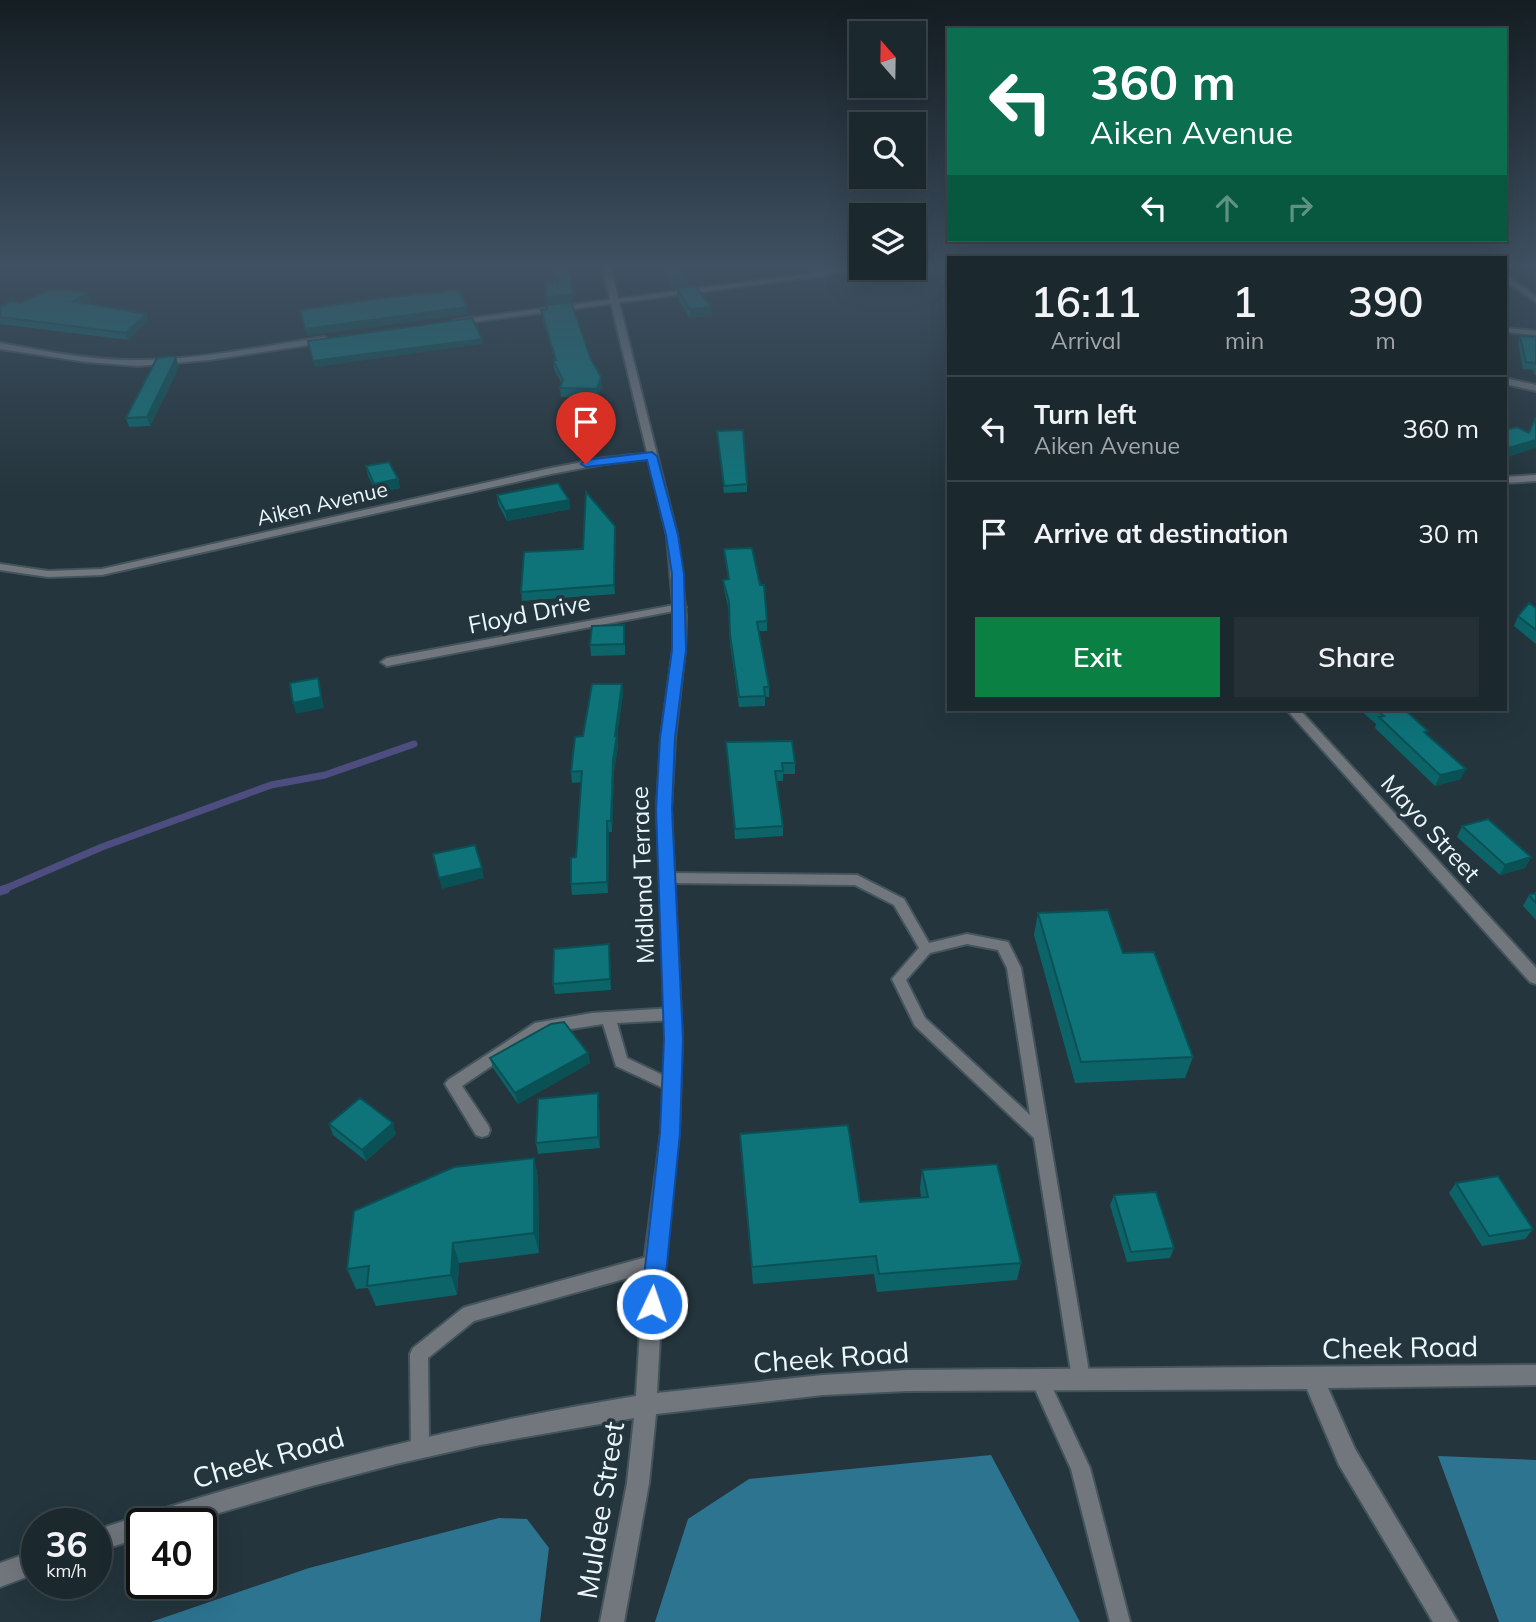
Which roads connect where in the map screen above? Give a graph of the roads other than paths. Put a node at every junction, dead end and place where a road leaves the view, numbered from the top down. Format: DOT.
graph roads {
  1 [pos="313,342"];
  2 [pos="625,342"];
  3 [pos="0,346"];
  4 [pos="1507,381"];
  5 [pos="1536,388"];
  6 [pos="652,456"];
  7 [pos="1536,478"];
  8 [pos="1507,480"];
  9 [pos="0,567"];
  10 [pos="680,607"];
  11 [pos="387,662"];
  12 [pos="1294,711"];
  13 [pos="668,878"];
  14 [pos="926,949"];
  15 [pos="1536,978"];
  16 [pos="673,1014"];
  17 [pos="608,1018"];
  18 [pos="672,1086"];
  19 [pos="482,1130"];
  20 [pos="1042,1136"];
  21 [pos="654,1263"];
  22 [pos="1536,1375"];
  23 [pos="1039,1378"];
  24 [pos="1081,1378"];
  25 [pos="1313,1379"];
  26 [pos="646,1406"];
  27 [pos="420,1448"];
  28 [pos="200,1508"];
  29 [pos="21,1567"];
  30 [pos="0,1574"];
  31 [pos="612,1622"];
  32 [pos="1119,1622"];
  33 [pos="1446,1622"];
  1 -- 3 [label="street"];
  2 -- 6 [label="street, Midland Terrace"];
  4 -- 5 [label="street"];
  6 -- 9 [label="street, Aiken Avenue"];
  6 -- 10 [label="street, Midland Terrace"];
  7 -- 8 [label="street"];
  10 -- 11 [label="street, Floyd Drive"];
  10 -- 13 [label="street, Midland Terrace"];
  12 -- 15 [label="street, Mayo Street"];
  13 -- 14 [label="lane"];
  13 -- 16 [label="street, Midland Terrace"];
  14 -- 20 [label="lane"];
  14 -- 20 [label="lane"];
  16 -- 17 [label="lane"];
  16 -- 18 [label="street, Midland Terrace"];
  17 -- 18 [label="lane"];
  17 -- 19 [label="lane"];
  18 -- 21 [label="street, Midland Terrace"];
  20 -- 24 [label="lane"];
  21 -- 26 [label="street, Midland Terrace"];
  21 -- 27 [label="lane"];
  22 -- 25 [label="street, Cheek Road"];
  23 -- 24 [label="street, Cheek Road"];
  23 -- 26 [label="street, Cheek Road"];
  23 -- 32 [label="lane"];
  24 -- 25 [label="street, Cheek Road"];
  25 -- 33 [label="street"];
  26 -- 27 [label="street, Cheek Road"];
  26 -- 31 [label="street, Muldee Street"];
  27 -- 28 [label="street, Cheek Road"];
  29 -- 30 [label="street"];
}
